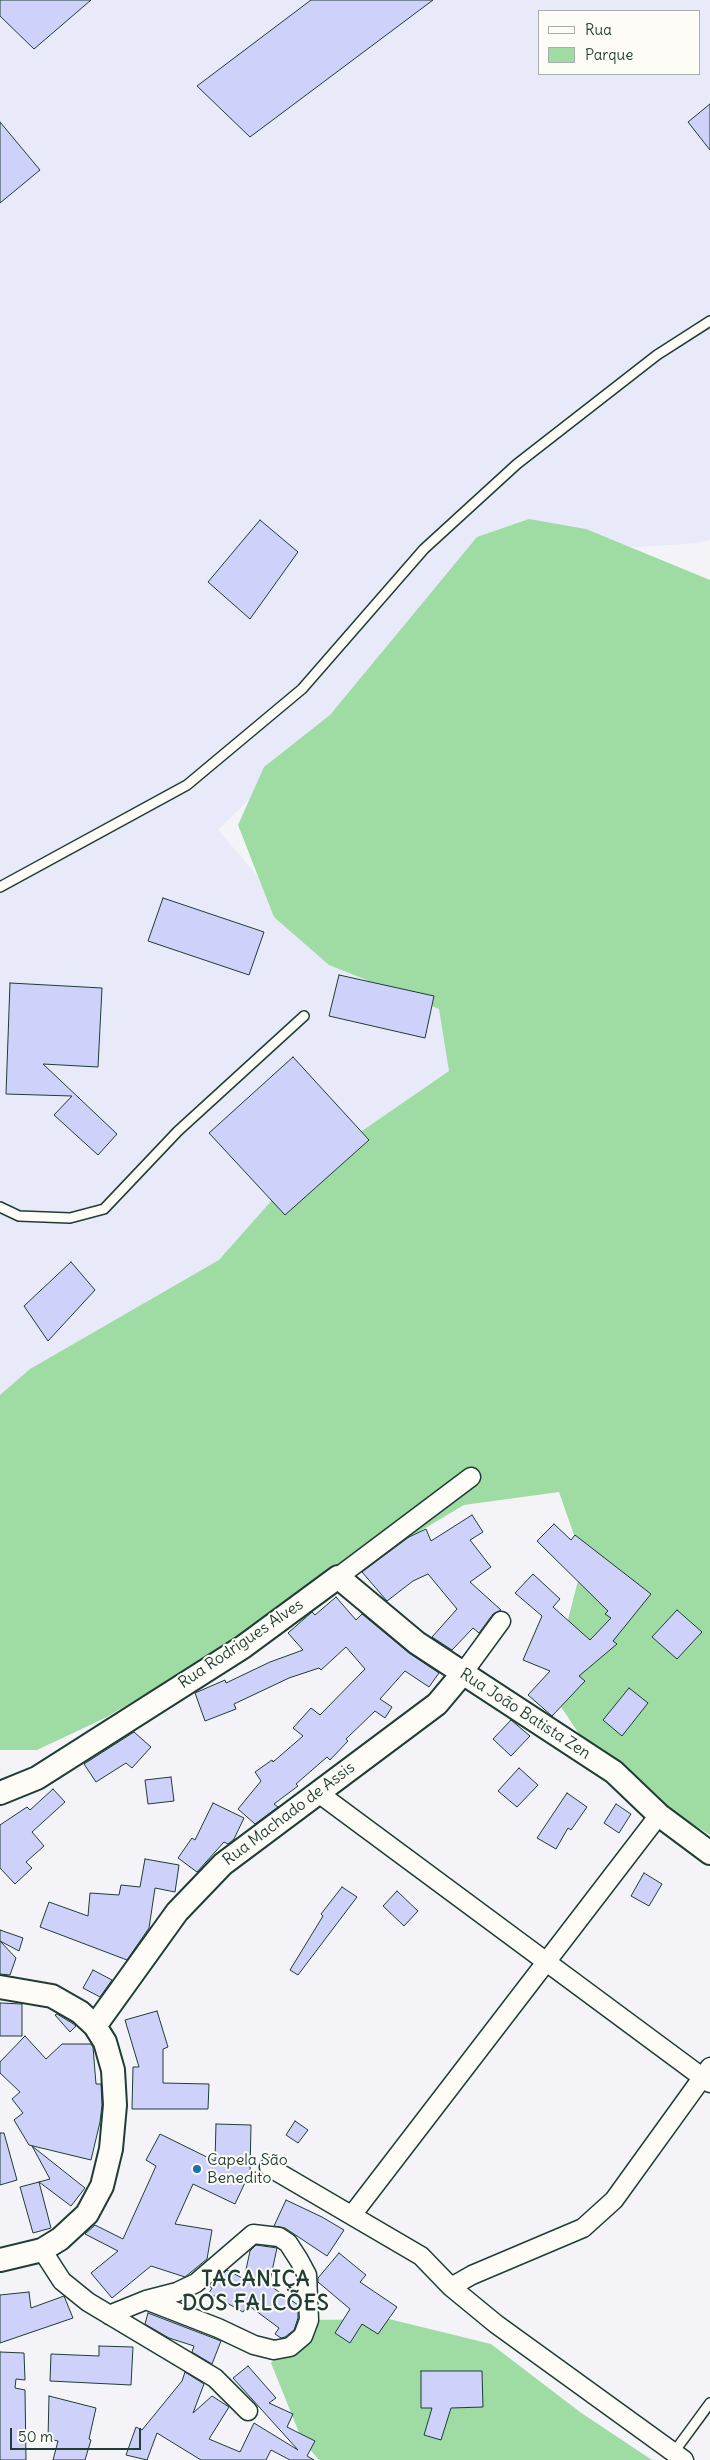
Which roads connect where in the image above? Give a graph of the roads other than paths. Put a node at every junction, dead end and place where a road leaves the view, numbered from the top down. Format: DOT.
graph roads {
  1 [pos="710,322"];
  2 [pos="0,887"];
  3 [pos="304,1016"];
  4 [pos="0,1207"];
  5 [pos="471,1477"];
  6 [pos="338,1577"];
  7 [pos="501,1621"];
  8 [pos="463,1673"];
  9 [pos="317,1792"];
  10 [pos="0,1793"];
  11 [pos="659,1816"];
  12 [pos="710,1853"];
  13 [pos="546,1961"];
  14 [pos="0,1987"];
  15 [pos="95,2026"];
  16 [pos="707,2076"];
  17 [pos="269,2167"];
  18 [pos="352,2215"];
  19 [pos="42,2250"];
  20 [pos="0,2260"];
  21 [pos="451,2287"];
  22 [pos="146,2300"];
  23 [pos="109,2315"];
  24 [pos="710,2403"];
  25 [pos="248,2411"];
  26 [pos="679,2456"];
  1 -- 2 [label="lane"];
  3 -- 4 [label="lane"];
  5 -- 6 [label="street, Rua Rodrigues Alves"];
  6 -- 8 [label="street, Rua João Batista Zen"];
  6 -- 10 [label="street, Rua Rodrigues Alves"];
  7 -- 8 [label="street, Rua Machado de Assis"];
  8 -- 9 [label="street, Rua Machado de Assis"];
  8 -- 11 [label="street, Rua João Batista Zen"];
  9 -- 13 [label="street"];
  9 -- 15 [label="street, Rua Machado de Assis"];
  11 -- 12 [label="street, Rua João Batista Zen"];
  11 -- 13 [label="street"];
  13 -- 16 [label="street"];
  13 -- 18 [label="street"];
  14 -- 15 [label="street"];
  15 -- 19 [label="street"];
  16 -- 21 [label="street"];
  17 -- 18 [label="street"];
  18 -- 21 [label="street"];
  19 -- 20 [label="street"];
  19 -- 23 [label="street"];
  21 -- 26 [label="street"];
  22 -- 22 [label="street"];
  22 -- 23 [label="street"];
  23 -- 25 [label="street"];
  24 -- 26 [label="lane"];
}
